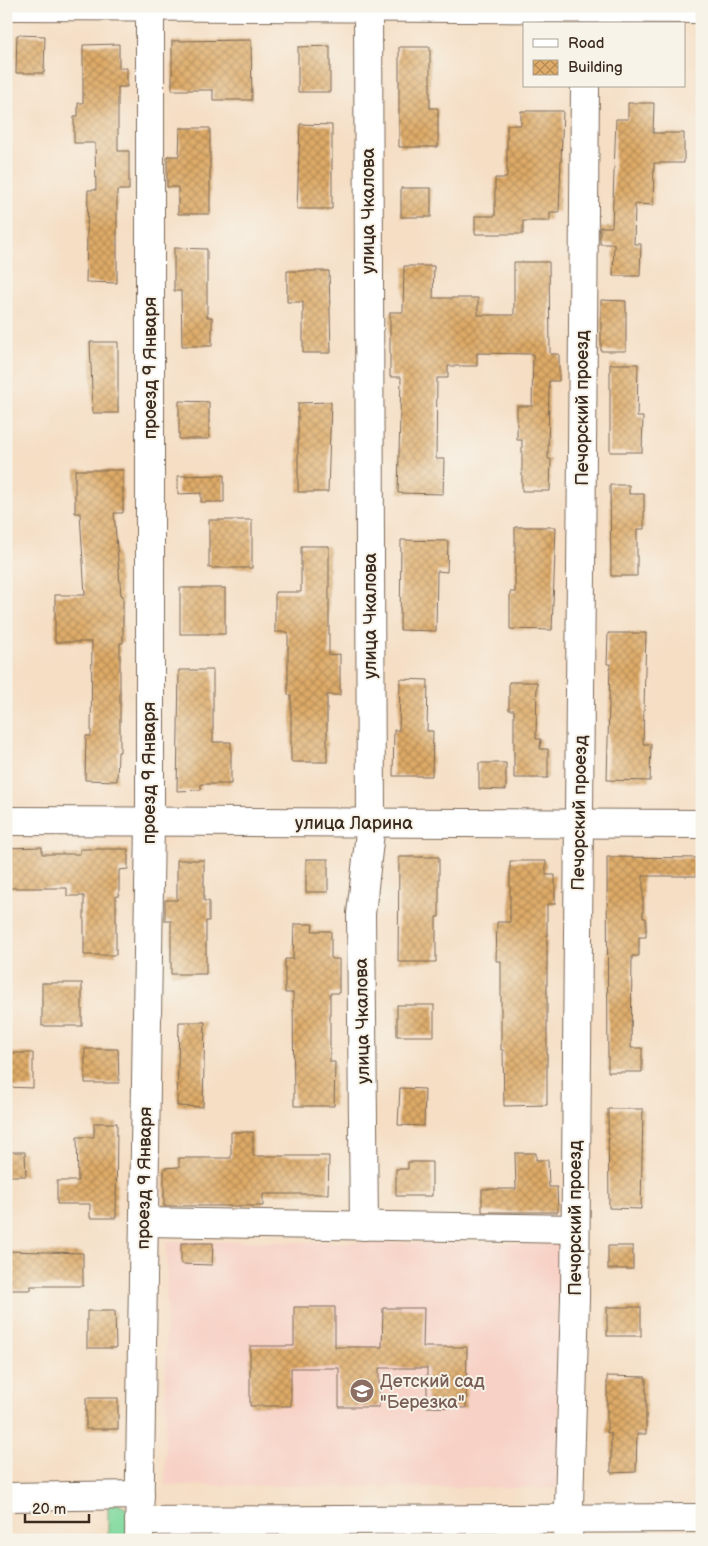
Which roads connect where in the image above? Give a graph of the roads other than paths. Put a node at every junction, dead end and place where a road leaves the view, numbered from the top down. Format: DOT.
graph roads {
  1 [pos="11,6"];
  2 [pos="150,6"];
  3 [pos="368,7"];
  4 [pos="702,9"];
  5 [pos="585,13"];
  6 [pos="585,88"];
  7 [pos="6,822"];
  8 [pos="150,822"];
  9 [pos="370,823"];
  10 [pos="579,824"];
  11 [pos="702,824"];
  12 [pos="144,1222"];
  13 [pos="364,1226"];
  14 [pos="575,1229"];
  15 [pos="6,1497"];
  16 [pos="139,1518"];
  17 [pos="702,1518"];
  18 [pos="569,1529"];
  1 -- 2 [label="street"];
  2 -- 3 [label="street"];
  2 -- 8 [label="street, проезд 9 Января"];
  3 -- 5 [label="street"];
  3 -- 9 [label="street, улица Чкалова"];
  4 -- 5 [label="street"];
  6 -- 10 [label="street, Печорский проезд"];
  7 -- 8 [label="street, улица Ларина"];
  8 -- 9 [label="street, улица Ларина"];
  8 -- 12 [label="street, проезд 9 Января"];
  9 -- 10 [label="street, улица Ларина"];
  9 -- 13 [label="street, улица Чкалова"];
  10 -- 11 [label="street, улица Ларина"];
  10 -- 14 [label="street, Печорский проезд"];
  12 -- 13 [label="street"];
  12 -- 16 [label="street, проезд 9 Января"];
  13 -- 14 [label="street"];
  14 -- 18 [label="street, Печорский проезд"];
  15 -- 16 [label="street"];
  16 -- 18 [label="street"];
  17 -- 18 [label="street"];
}
